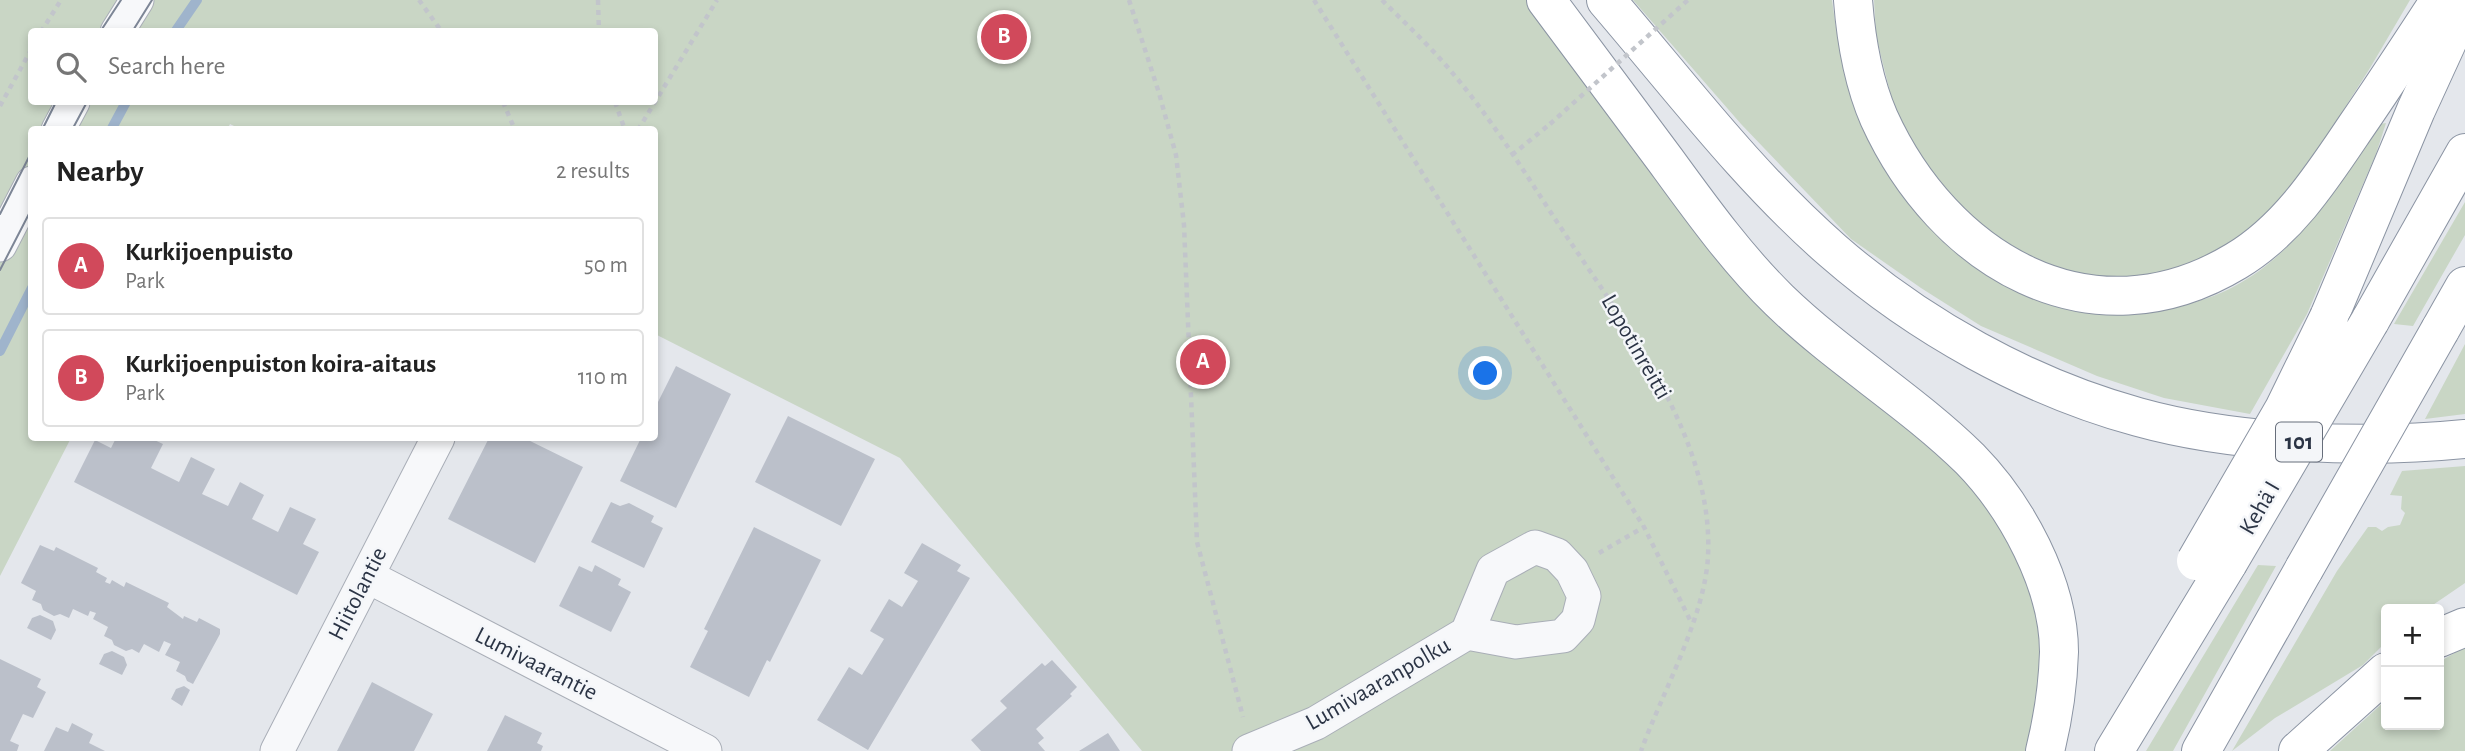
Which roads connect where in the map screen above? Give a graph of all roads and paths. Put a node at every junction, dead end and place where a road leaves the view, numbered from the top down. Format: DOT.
graph roads {
  1 [pos="61,0"];
  2 [pos="137,0"];
  3 [pos="419,0"];
  4 [pos="598,0"];
  5 [pos="717,0"];
  6 [pos="1129,0"];
  7 [pos="1314,0"];
  8 [pos="1382,0"];
  9 [pos="1546,0"];
  10 [pos="1606,0"];
  11 [pos="1688,0"];
  12 [pos="1853,0"];
  13 [pos="2440,0"];
  14 [pos="2465,3"];
  15 [pos="44,28"];
  16 [pos="120,28"];
  17 [pos="439,28"];
  18 [pos="598,28"];
  19 [pos="28,55"];
  20 [pos="658,98"];
  21 [pos="71,105"];
  22 [pos="504,105"];
  23 [pos="616,105"];
  24 [pos="653,105"];
  25 [pos="0,106"];
  26 [pos="60,126"];
  27 [pos="513,126"];
  28 [pos="624,126"];
  29 [pos="640,126"];
  30 [pos="2465,153"];
  31 [pos="1512,155"];
  32 [pos="28,191"];
  33 [pos="0,245"];
  34 [pos="2465,286"];
  35 [pos="2465,439"];
  36 [pos="436,441"];
  37 [pos="1644,527"];
  38 [pos="2212,562"];
  39 [pos="1572,571"];
  40 [pos="367,576"];
  41 [pos="2465,608"];
  42 [pos="1692,624"];
  43 [pos="2444,625"];
  44 [pos="2465,627"];
  45 [pos="1468,633"];
  46 [pos="2444,636"];
  47 [pos="2381,676"];
  48 [pos="1250,750"];
  49 [pos="277,751"];
  50 [pos="705,751"];
  51 [pos="1641,751"];
  52 [pos="2045,751"];
  53 [pos="2114,751"];
  54 [pos="2201,751"];
  55 [pos="2298,751"];
  1 -- 15 [label="path"];
  2 -- 16 [label="street"];
  3 -- 17 [label="path"];
  4 -- 18 [label="path"];
  5 -- 20 [label="path"];
  6 -- 48 [label="path"];
  7 -- 37 [label="path"];
  8 -- 31 [label="path, Lopotinreitti"];
  9 -- 52 [label="highway"];
  10 -- 35 [label="highway"];
  11 -- 31 [label="path, bridge"];
  12 -- 13 [label="highway"];
  14 -- 38 [label="highway, bridge"];
  19 -- 25 [label="path"];
  21 -- 26 [label="street"];
  22 -- 27 [label="path"];
  23 -- 28 [label="path"];
  24 -- 29 [label="path"];
  30 -- 38 [label="highway, Kehä I / 101, bridge"];
  31 -- 42 [label="path, Lopotinreitti"];
  32 -- 33 [label="street"];
  34 -- 54 [label="highway, bridge"];
  36 -- 40 [label="street, Hiitolantie"];
  37 -- 39 [label="path"];
  37 -- 42 [label="path"];
  38 -- 53 [label="highway"];
  39 -- 45 [label="street, Lumivaaranpolku"];
  39 -- 45 [label="street, Lumivaaranpolku"];
  40 -- 49 [label="street, Hiitolantie"];
  40 -- 50 [label="street, Lumivaarantie"];
  41 -- 43 [label="highway"];
  42 -- 51 [label="path, Lopotinreitti"];
  44 -- 46 [label="highway"];
  45 -- 48 [label="street, Lumivaaranpolku"];
  47 -- 55 [label="highway"];
}
